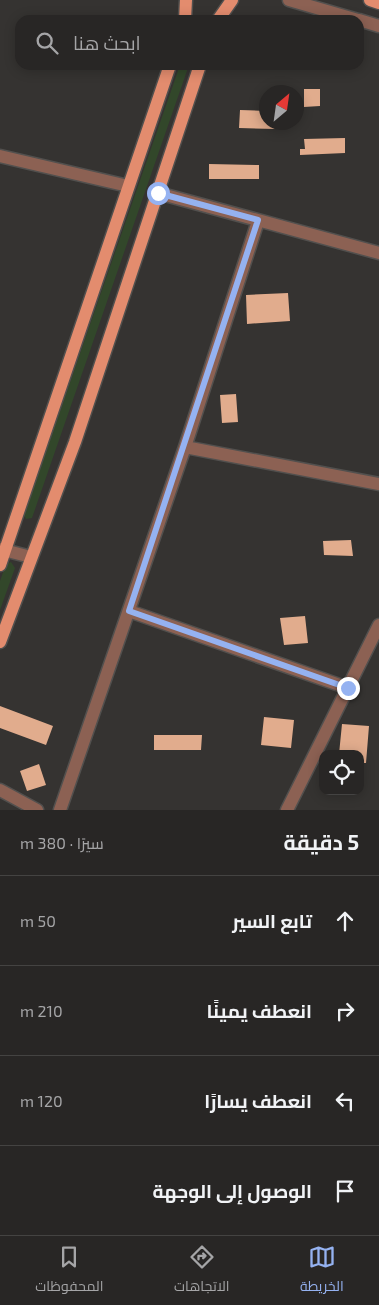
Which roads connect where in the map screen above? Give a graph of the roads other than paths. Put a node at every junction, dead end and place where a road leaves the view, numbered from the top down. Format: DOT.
graph roads {
  1 [pos="186,0"];
  2 [pos="232,0"];
  3 [pos="289,0"];
  4 [pos="370,0"];
  5 [pos="379,3"];
  6 [pos="185,15"];
  7 [pos="222,15"];
  8 [pos="342,15"];
  9 [pos="364,22"];
  10 [pos="379,26"];
  11 [pos="168,70"];
  12 [pos="198,70"];
  13 [pos="0,156"];
  14 [pos="128,186"];
  15 [pos="158,193"];
  16 [pos="258,220"];
  17 [pos="379,252"];
  18 [pos="185,447"];
  19 [pos="379,484"];
  20 [pos="3,550"];
  21 [pos="32,557"];
  22 [pos="0,565"];
  23 [pos="129,611"];
  24 [pos="379,625"];
  25 [pos="0,642"];
  26 [pos="348,688"];
  27 [pos="0,790"];
  28 [pos="37,810"];
  29 [pos="60,810"];
  30 [pos="287,810"];
  1 -- 6 [label="main road"];
  2 -- 7 [label="main road"];
  3 -- 8 [label="street"];
  4 -- 5 [label="main road"];
  9 -- 10 [label="street"];
  11 -- 14 [label="main road"];
  12 -- 15 [label="main road"];
  13 -- 14 [label="street"];
  14 -- 20 [label="main road"];
  15 -- 16 [label="street"];
  15 -- 21 [label="main road"];
  16 -- 17 [label="street"];
  16 -- 18 [label="street"];
  18 -- 19 [label="street"];
  18 -- 23 [label="street"];
  20 -- 21 [label="street"];
  20 -- 22 [label="main road"];
  21 -- 25 [label="main road"];
  23 -- 26 [label="street"];
  23 -- 29 [label="street"];
  24 -- 26 [label="street"];
  26 -- 30 [label="street"];
  27 -- 28 [label="street"];
}
